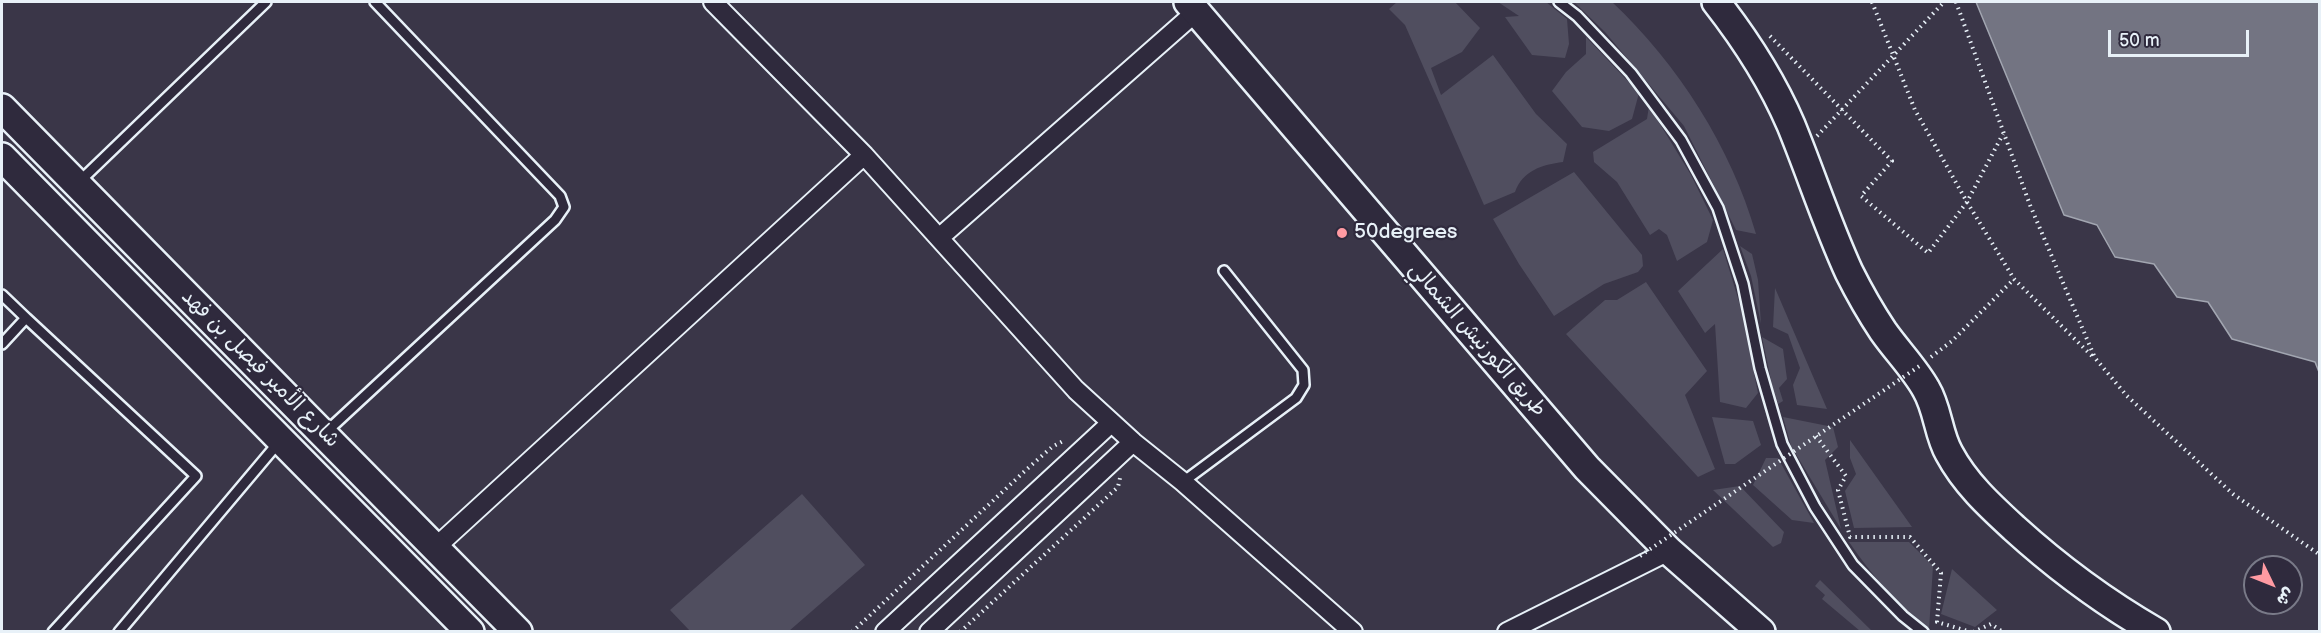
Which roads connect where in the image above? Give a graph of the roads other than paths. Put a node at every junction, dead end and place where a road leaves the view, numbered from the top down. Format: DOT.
graph roads {
  1 [pos="267,2"];
  2 [pos="375,2"];
  3 [pos="713,2"];
  4 [pos="1559,2"];
  5 [pos="1716,2"];
  6 [pos="1192,6"];
  7 [pos="2,108"];
  8 [pos="864,155"];
  9 [pos="2,157"];
  10 [pos="77,184"];
  11 [pos="939,238"];
  12 [pos="1224,272"];
  13 [pos="2,295"];
  14 [pos="26,318"];
  15 [pos="215,324"];
  16 [pos="2,344"];
  17 [pos="189,347"];
  18 [pos="1111,423"];
  19 [pos="324,434"];
  20 [pos="280,441"];
  21 [pos="1132,442"];
  22 [pos="1183,482"];
  23 [pos="436,547"];
  24 [pos="1669,551"];
  25 [pos="53,632"];
  26 [pos="119,632"];
  27 [pos="470,632"];
  28 [pos="518,632"];
  29 [pos="885,632"];
  30 [pos="929,632"];
  31 [pos="1353,632"];
  32 [pos="1507,632"];
  33 [pos="1761,632"];
  34 [pos="1923,632"];
  35 [pos="2156,632"];
  1 -- 10 [label="lane"];
  2 -- 19 [label="lane"];
  3 -- 8 [label="street"];
  4 -- 34 [label="lane"];
  5 -- 35 [label="main road"];
  6 -- 11 [label="street"];
  6 -- 24 [label="main road, طريق الكورنيش الشمالي"];
  7 -- 10 [label="main road, شارع الأمير فيصل بن فهد"];
  8 -- 11 [label="street"];
  8 -- 23 [label="street"];
  9 -- 17 [label="main road, شارع الأمير فيصل بن فهد"];
  10 -- 15 [label="main road, شارع الأمير فيصل بن فهد"];
  11 -- 18 [label="street"];
  12 -- 22 [label="lane"];
  13 -- 14 [label="lane"];
  14 -- 16 [label="lane"];
  14 -- 25 [label="lane"];
  15 -- 17 [label="main road"];
  15 -- 19 [label="main road, شارع الأمير فيصل بن فهد"];
  17 -- 20 [label="main road, شارع الأمير فيصل بن فهد"];
  18 -- 21 [label="street"];
  18 -- 29 [label="street"];
  19 -- 23 [label="main road, شارع الأمير فيصل بن فهد"];
  20 -- 26 [label="lane"];
  20 -- 27 [label="main road, شارع الأمير فيصل بن فهد"];
  21 -- 22 [label="street"];
  21 -- 30 [label="street"];
  22 -- 31 [label="street"];
  23 -- 28 [label="main road, شارع الأمير فيصل بن فهد"];
  24 -- 32 [label="street"];
  24 -- 33 [label="main road, طريق الكورنيش الشمالي"];
}
